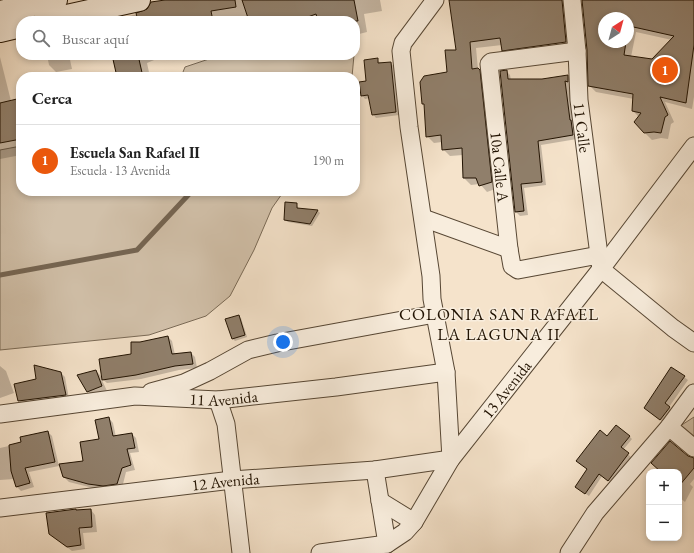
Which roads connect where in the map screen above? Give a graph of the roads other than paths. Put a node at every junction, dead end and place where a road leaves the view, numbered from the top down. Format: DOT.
graph roads {
  1 [pos="56,0"];
  2 [pos="139,0"];
  3 [pos="436,0"];
  4 [pos="572,0"];
  5 [pos="0,12"];
  6 [pos="67,16"];
  7 [pos="16,27"];
  8 [pos="0,31"];
  9 [pos="577,51"];
  10 [pos="694,146"];
  11 [pos="423,218"];
  12 [pos="509,249"];
  13 [pos="600,262"];
  14 [pos="435,314"];
  15 [pos="694,343"];
  16 [pos="446,372"];
  17 [pos="694,393"];
  18 [pos="135,396"];
  19 [pos="218,400"];
  20 [pos="0,414"];
  21 [pos="669,427"];
  22 [pos="694,448"];
  23 [pos="451,459"];
  24 [pos="374,470"];
  25 [pos="232,480"];
  26 [pos="380,501"];
  27 [pos="0,508"];
  28 [pos="409,527"];
  29 [pos="387,544"];
  30 [pos="241,553"];
  31 [pos="320,553"];
  32 [pos="569,553"];
  1 -- 5 [label="main road"];
  2 -- 6 [label="main road"];
  3 -- 11 [label="street"];
  4 -- 9 [label="street, 11 Calle"];
  7 -- 8 [label="main road"];
  9 -- 12 [label="street, 10a Calle A"];
  9 -- 13 [label="street, 11 Calle"];
  10 -- 13 [label="street, 13 Avenida"];
  11 -- 12 [label="street"];
  11 -- 14 [label="street"];
  12 -- 13 [label="street, 10a Calle A"];
  13 -- 15 [label="street"];
  13 -- 23 [label="street, 13 Avenida"];
  14 -- 16 [label="street"];
  14 -- 18 [label="street"];
  16 -- 19 [label="street, 11 Avenida"];
  16 -- 23 [label="street"];
  17 -- 21 [label="street"];
  18 -- 19 [label="street, 11 Avenida"];
  18 -- 20 [label="street, 11 Avenida"];
  19 -- 25 [label="street"];
  21 -- 22 [label="street"];
  21 -- 32 [label="street"];
  23 -- 24 [label="street, 12 Avenida"];
  23 -- 28 [label="street, 13 Avenida"];
  24 -- 25 [label="street, 12 Avenida"];
  24 -- 26 [label="street"];
  25 -- 27 [label="street, 12 Avenida"];
  25 -- 30 [label="street"];
  26 -- 28 [label="street"];
  26 -- 29 [label="street"];
  28 -- 29 [label="street, 13 Avenida"];
  29 -- 31 [label="street, 13 Avenida"];
}
